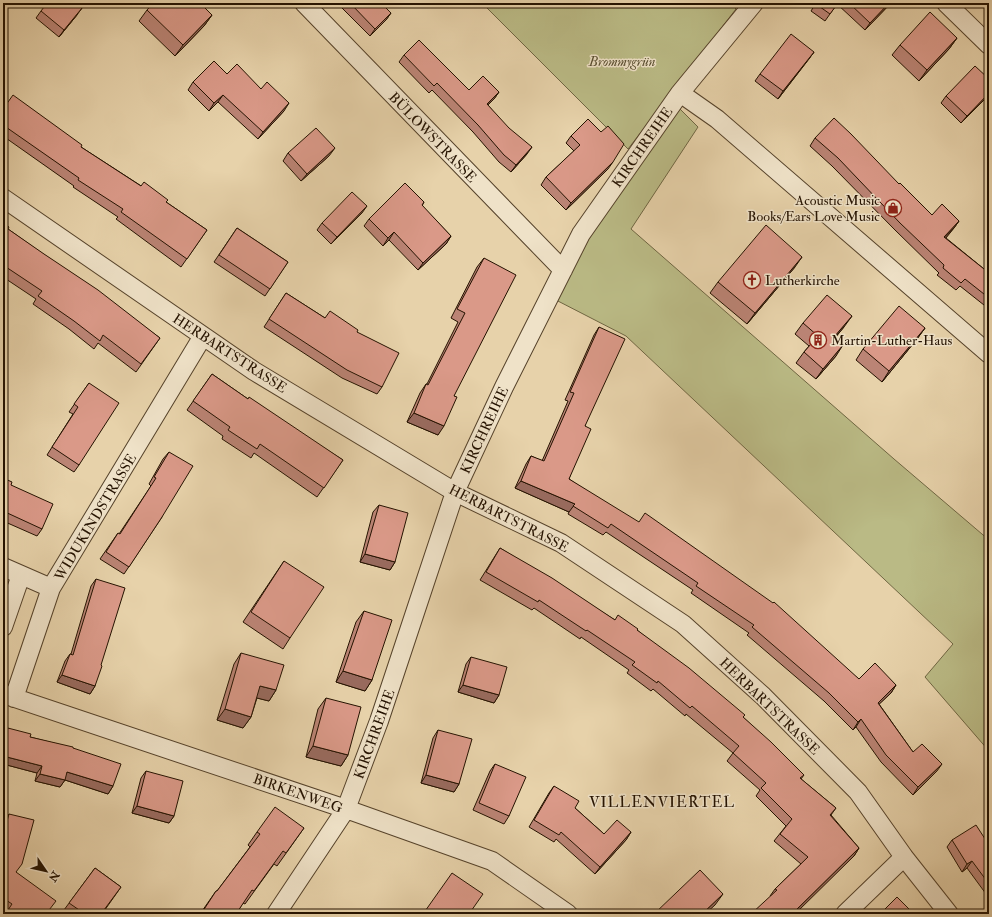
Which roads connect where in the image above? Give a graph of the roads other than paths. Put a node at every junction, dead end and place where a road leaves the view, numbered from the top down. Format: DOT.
graph roads {
  1 [pos="304,3"];
  2 [pos="754,3"];
  3 [pos="946,3"];
  4 [pos="989,45"];
  5 [pos="680,93"];
  6 [pos="3,198"];
  7 [pos="563,270"];
  8 [pos="204,336"];
  9 [pos="989,354"];
  10 [pos="455,492"];
  11 [pos="3,567"];
  12 [pos="21,575"];
  13 [pos="51,588"];
  14 [pos="3,627"];
  15 [pos="9,696"];
  16 [pos="346,809"];
  17 [pos="904,857"];
  18 [pos="276,914"];
  19 [pos="568,914"];
  20 [pos="845,914"];
  21 [pos="949,914"];
  1 -- 7 [label="street, BÜLOWSTRASSE"];
  2 -- 5 [label="street, KIRCHREIHE"];
  3 -- 4 [label="street"];
  5 -- 7 [label="street, KIRCHREIHE"];
  5 -- 9 [label="street"];
  6 -- 8 [label="street, HERBARTSTRASSE"];
  7 -- 10 [label="street, KIRCHREIHE"];
  8 -- 10 [label="street, HERBARTSTRASSE"];
  8 -- 13 [label="street, WIDUKINDSTRASSE"];
  10 -- 16 [label="street, KIRCHREIHE"];
  10 -- 17 [label="street, HERBARTSTRASSE"];
  11 -- 12 [label="street"];
  12 -- 13 [label="street"];
  12 -- 14 [label="street"];
  13 -- 15 [label="street, WIDUKINDSTRASSE"];
  15 -- 16 [label="street, BIRKENWEG"];
  16 -- 18 [label="street, KIRCHREIHE"];
  16 -- 19 [label="street, BIRKENWEG"];
  17 -- 20 [label="street"];
  17 -- 21 [label="street, HERBARTSTRASSE"];
}
